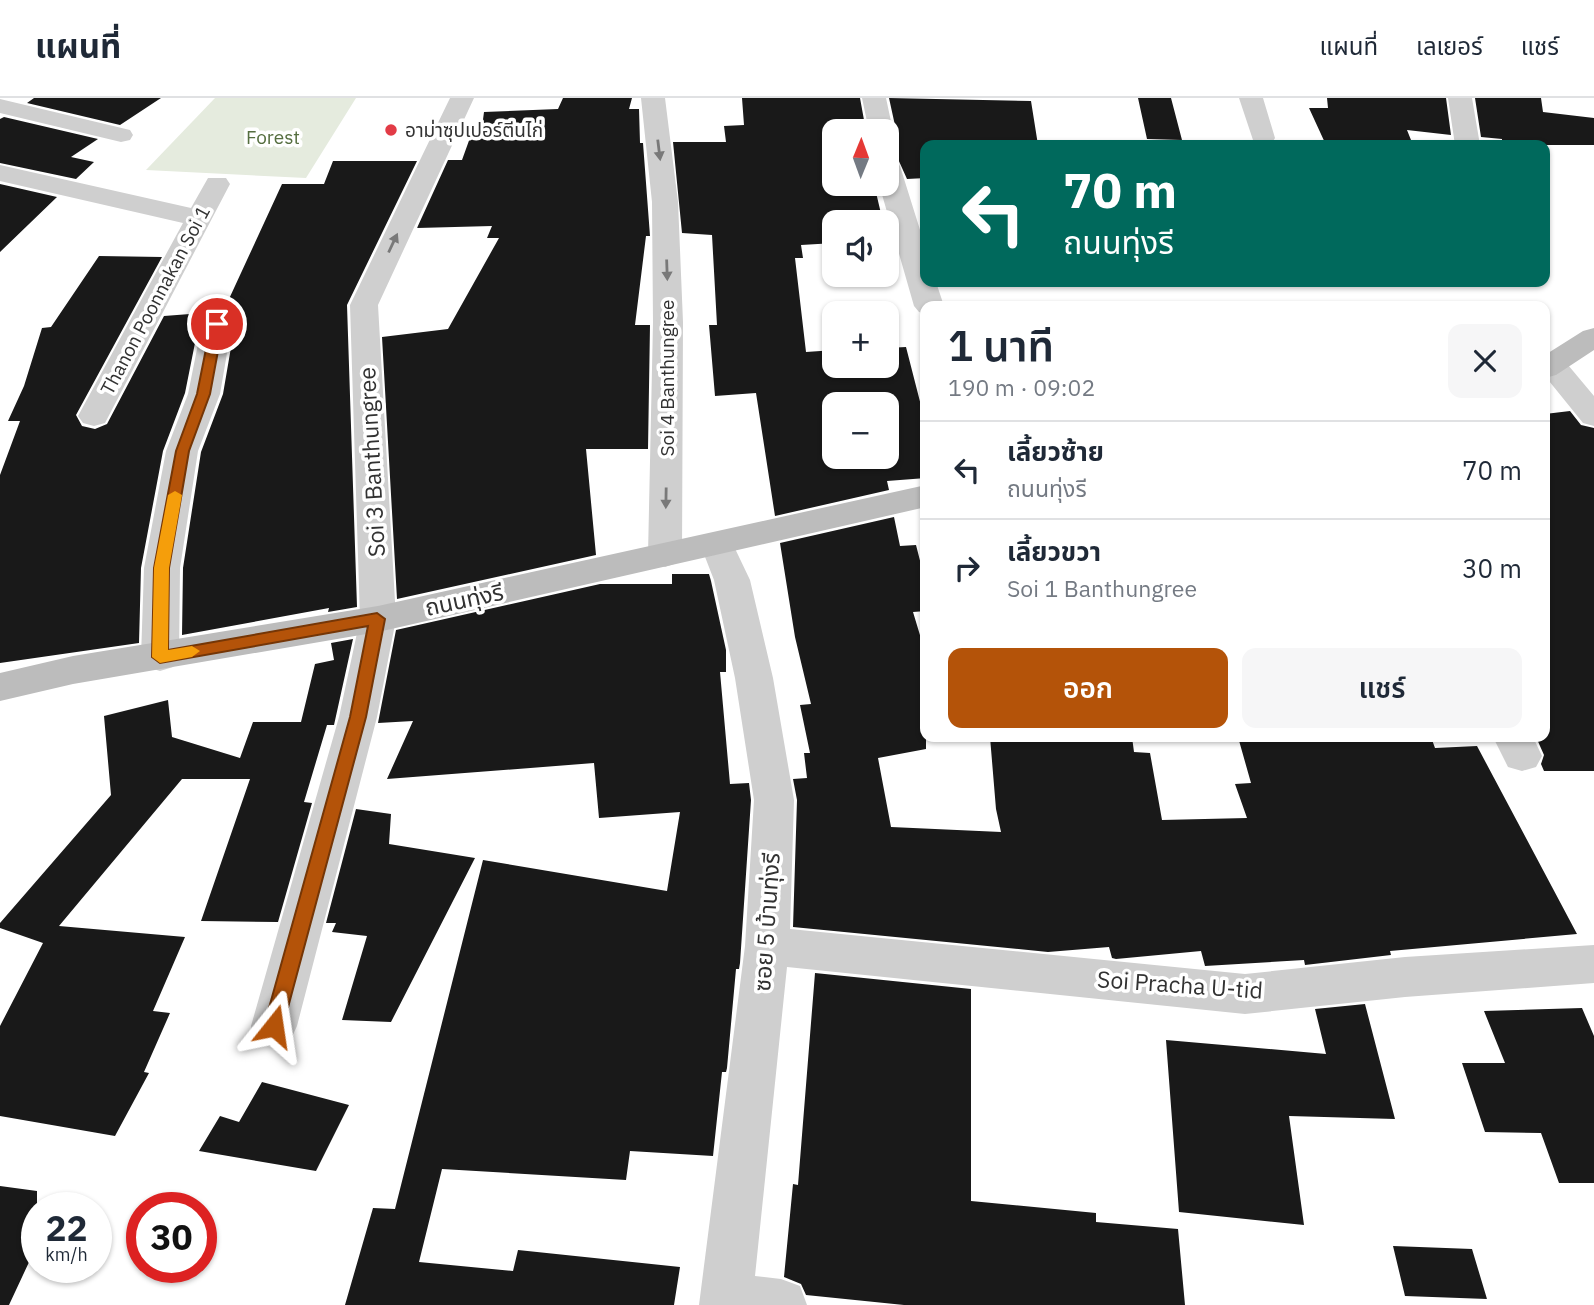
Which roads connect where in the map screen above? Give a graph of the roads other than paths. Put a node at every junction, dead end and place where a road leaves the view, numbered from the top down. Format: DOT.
graph roads {
  1 [pos="462,98"];
  2 [pos="653,98"];
  3 [pos="874,98"];
  4 [pos="1251,98"];
  5 [pos="1460,98"];
  6 [pos="0,106"];
  7 [pos="878,119"];
  8 [pos="121,135"];
  9 [pos="1263,138"];
  10 [pos="1467,140"];
  11 [pos="0,173"];
  12 [pos="217,184"];
  13 [pos="896,196"];
  14 [pos="197,218"];
  15 [pos="920,276"];
  16 [pos="217,324"];
  17 [pos="1594,337"];
  18 [pos="1550,366"];
  19 [pos="1550,369"];
  20 [pos="94,416"];
  21 [pos="1594,416"];
  22 [pos="920,497"];
  23 [pos="717,544"];
  24 [pos="665,555"];
  25 [pos="377,619"];
  26 [pos="160,657"];
  27 [pos="0,687"];
  28 [pos="767,946"];
  29 [pos="1594,964"];
  30 [pos="274,1026"];
  31 [pos="726,1302"];
  32 [pos="781,1305"];
  25 -- 1 [label="street, Soi 3 Banthungree, one-way"];
  2 -- 24 [label="street, Soi 4 Banthungree, one-way"];
  3 -- 7 [label="street"];
  4 -- 9 [label="street"];
  5 -- 10 [label="street"];
  6 -- 8 [label="street"];
  11 -- 14 [label="street"];
  12 -- 14 [label="street, Thanon Poonnakan Soi 1"];
  13 -- 15 [label="street"];
  14 -- 20 [label="street, Thanon Poonnakan Soi 1"];
  16 -- 26 [label="street"];
  17 -- 18 [label="street"];
  19 -- 21 [label="street"];
  22 -- 23 [label="street, ถนนทุ่งรี"];
  23 -- 24 [label="street, ถนนทุ่งรี"];
  23 -- 28 [label="street, ซอย 5 บ้านทุ่งรี"];
  24 -- 25 [label="street, ถนนทุ่งรี"];
  25 -- 26 [label="street, ถนนทุ่งรี"];
  25 -- 30 [label="street, Soi 3 Banthungree"];
  26 -- 27 [label="street, ถนนทุ่งรี"];
  28 -- 29 [label="street, Soi Pracha U-tid"];
  28 -- 31 [label="street, ซอย 5 บ้านทุ่งรี"];
  31 -- 32 [label="street"];
}
